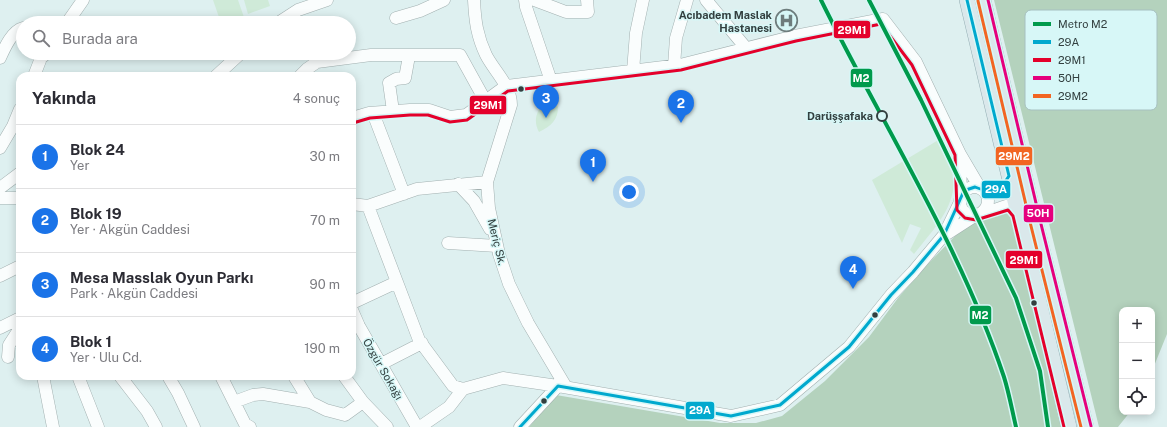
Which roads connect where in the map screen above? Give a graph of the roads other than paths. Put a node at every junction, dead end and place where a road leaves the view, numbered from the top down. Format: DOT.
graph roads {
  1 [pos="83,0"];
  2 [pos="327,0"];
  3 [pos="444,0"];
  4 [pos="474,0"];
  5 [pos="525,0"];
  6 [pos="534,0"];
  7 [pos="587,0"];
  8 [pos="643,0"];
  9 [pos="687,0"];
  10 [pos="706,0"];
  11 [pos="967,0"];
  12 [pos="983,0"];
  13 [pos="71,16"];
  14 [pos="289,16"];
  15 [pos="396,18"];
  16 [pos="16,32"];
  17 [pos="746,48"];
  18 [pos="409,56"];
  19 [pos="356,57"];
  20 [pos="0,58"];
  21 [pos="41,60"];
  22 [pos="233,60"];
  23 [pos="333,60"];
  24 [pos="674,66"];
  25 [pos="633,71"];
  26 [pos="36,72"];
  27 [pos="220,72"];
  28 [pos="304,72"];
  29 [pos="551,81"];
  30 [pos="506,86"];
  31 [pos="486,102"];
  32 [pos="393,111"];
  33 [pos="373,113"];
  34 [pos="356,117"];
  35 [pos="16,119"];
  36 [pos="0,148"];
  37 [pos="960,154"];
  38 [pos="16,176"];
  39 [pos="487,182"];
  40 [pos="458,184"];
  41 [pos="0,188"];
  42 [pos="982,190"];
  43 [pos="1029,193"];
  44 [pos="404,194"];
  45 [pos="1010,196"];
  46 [pos="0,198"];
  47 [pos="16,198"];
  48 [pos="960,200"];
  49 [pos="356,204"];
  50 [pos="368,206"];
  51 [pos="978,215"];
  52 [pos="944,235"];
  53 [pos="448,243"];
  54 [pos="496,243"];
  55 [pos="16,268"];
  56 [pos="0,276"];
  57 [pos="397,282"];
  58 [pos="356,301"];
  59 [pos="356,319"];
  60 [pos="16,320"];
  61 [pos="0,328"];
  62 [pos="16,334"];
  63 [pos="422,343"];
  64 [pos="8,357"];
  65 [pos="381,364"];
  66 [pos="44,380"];
  67 [pos="80,380"];
  68 [pos="123,380"];
  69 [pos="170,380"];
  70 [pos="224,380"];
  71 [pos="296,380"];
  72 [pos="347,380"];
  73 [pos="562,386"];
  74 [pos="463,389"];
  75 [pos="234,402"];
  76 [pos="310,402"];
  77 [pos="363,402"];
  78 [pos="245,426"];
  79 [pos="53,427"];
  80 [pos="98,427"];
  81 [pos="156,427"];
  82 [pos="194,427"];
  83 [pos="387,427"];
  84 [pos="417,427"];
  85 [pos="420,427"];
  86 [pos="520,427"];
  87 [pos="1069,427"];
  88 [pos="1086,427"];
  1 -- 13 [label="street"];
  2 -- 14 [label="street"];
  3 -- 15 [label="street"];
  4 -- 30 [label="street, Meriç Sk."];
  5 -- 29 [label="street"];
  6 -- 7 [label="street"];
  8 -- 25 [label="street"];
  9 -- 24 [label="street"];
  10 -- 17 [label="street"];
  11 -- 45 [label="main road"];
  12 -- 43 [label="main road"];
  16 -- 20 [label="street"];
  17 -- 24 [label="street"];
  17 -- 37 [label="street"];
  18 -- 19 [label="street"];
  18 -- 31 [label="street"];
  18 -- 32 [label="street"];
  21 -- 26 [label="street"];
  22 -- 27 [label="street"];
  23 -- 28 [label="street"];
  24 -- 25 [label="street"];
  25 -- 29 [label="street"];
  29 -- 30 [label="street"];
  30 -- 31 [label="street"];
  30 -- 39 [label="street, Meriç Sk."];
  31 -- 32 [label="street"];
  32 -- 33 [label="street"];
  33 -- 34 [label="street"];
  33 -- 44 [label="street"];
  35 -- 36 [label="street"];
  37 -- 42 [label="street"];
  37 -- 48 [label="street"];
  38 -- 41 [label="street"];
  39 -- 40 [label="street"];
  39 -- 54 [label="street, Meriç Sk."];
  40 -- 44 [label="street"];
  40 -- 54 [label="street"];
  42 -- 45 [label="street"];
  42 -- 48 [label="street"];
  42 -- 51 [label="street"];
  43 -- 45 [label="main road"];
  43 -- 88 [label="main road"];
  44 -- 50 [label="street"];
  45 -- 51 [label="street"];
  45 -- 87 [label="main road"];
  46 -- 47 [label="street"];
  48 -- 51 [label="street"];
  48 -- 52 [label="street"];
  49 -- 50 [label="street"];
  50 -- 57 [label="street"];
  51 -- 52 [label="street"];
  52 -- 73 [label="street"];
  53 -- 54 [label="street"];
  54 -- 73 [label="street, Meriç Sk."];
  55 -- 56 [label="street"];
  57 -- 58 [label="street"];
  57 -- 63 [label="street"];
  59 -- 65 [label="street, Özgür Sokağı"];
  60 -- 61 [label="street"];
  62 -- 64 [label="street"];
  63 -- 65 [label="street"];
  63 -- 74 [label="street"];
  65 -- 84 [label="street, Özgür Sokağı"];
  66 -- 79 [label="street"];
  67 -- 80 [label="street"];
  68 -- 81 [label="street"];
  69 -- 82 [label="street"];
  70 -- 75 [label="street"];
  71 -- 76 [label="street"];
  72 -- 77 [label="street"];
  73 -- 74 [label="street"];
  73 -- 86 [label="street"];
  74 -- 85 [label="street"];
  75 -- 76 [label="street"];
  75 -- 78 [label="street"];
  76 -- 77 [label="street"];
  77 -- 83 [label="street"];
}
